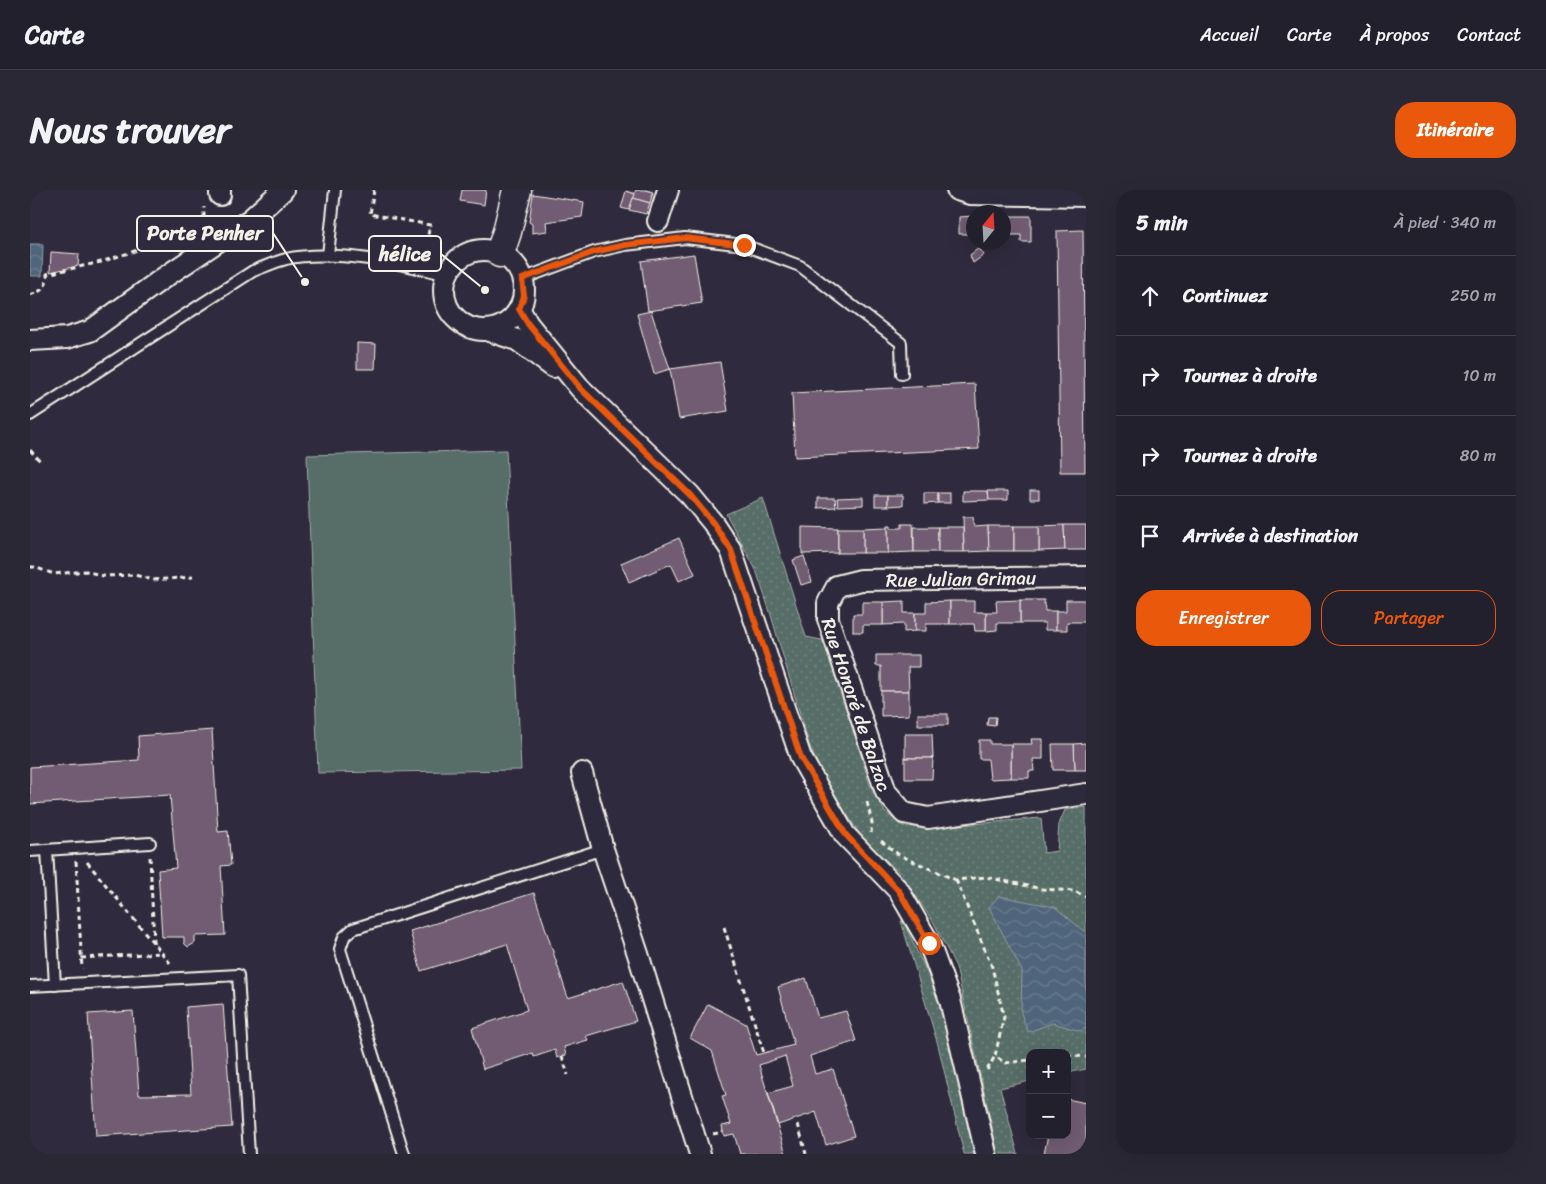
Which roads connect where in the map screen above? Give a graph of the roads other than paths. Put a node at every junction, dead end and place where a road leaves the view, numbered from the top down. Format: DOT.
graph roads {
  1 [pos="283,190"];
  2 [pos="335,190"];
  3 [pos="517,190"];
  4 [pos="668,190"];
  5 [pos="957,190"];
  6 [pos="1086,196"];
  7 [pos="658,221"];
  8 [pos="500,253"];
  9 [pos="328,255"];
  10 [pos="447,275"];
  11 [pos="522,279"];
  12 [pos="519,309"];
  13 [pos="487,330"];
  14 [pos="30,340"];
  15 [pos="902,374"];
  16 [pos="580,388"];
  17 [pos="30,415"];
  18 [pos="1086,577"];
  19 [pos="837,586"];
  20 [pos="582,773"];
  21 [pos="1086,794"];
  22 [pos="150,843"];
  23 [pos="602,848"];
  24 [pos="47,850"];
  25 [pos="30,851"];
  26 [pos="55,985"];
  27 [pos="30,986"];
  28 [pos="249,1154"];
  29 [pos="404,1154"];
  30 [pos="700,1154"];
  31 [pos="986,1154"];
  1 -- 14 [label="street"];
  2 -- 9 [label="lane"];
  3 -- 8 [label="street"];
  4 -- 7 [label="street"];
  5 -- 6 [label="street"];
  8 -- 10 [label="street"];
  8 -- 11 [label="street"];
  9 -- 10 [label="lane"];
  9 -- 17 [label="lane"];
  10 -- 13 [label="street"];
  11 -- 12 [label="street"];
  11 -- 15 [label="lane"];
  12 -- 13 [label="street"];
  12 -- 16 [label="street"];
  13 -- 16 [label="street"];
  16 -- 31 [label="street"];
  18 -- 19 [label="street, Rue Julian Grimau"];
  19 -- 21 [label="street, Rue Honoré de Balzac"];
  20 -- 23 [label="street"];
  22 -- 24 [label="lane"];
  23 -- 29 [label="lane"];
  23 -- 30 [label="street"];
  24 -- 25 [label="lane"];
  24 -- 26 [label="lane"];
  26 -- 27 [label="lane"];
  26 -- 28 [label="lane"];
}
